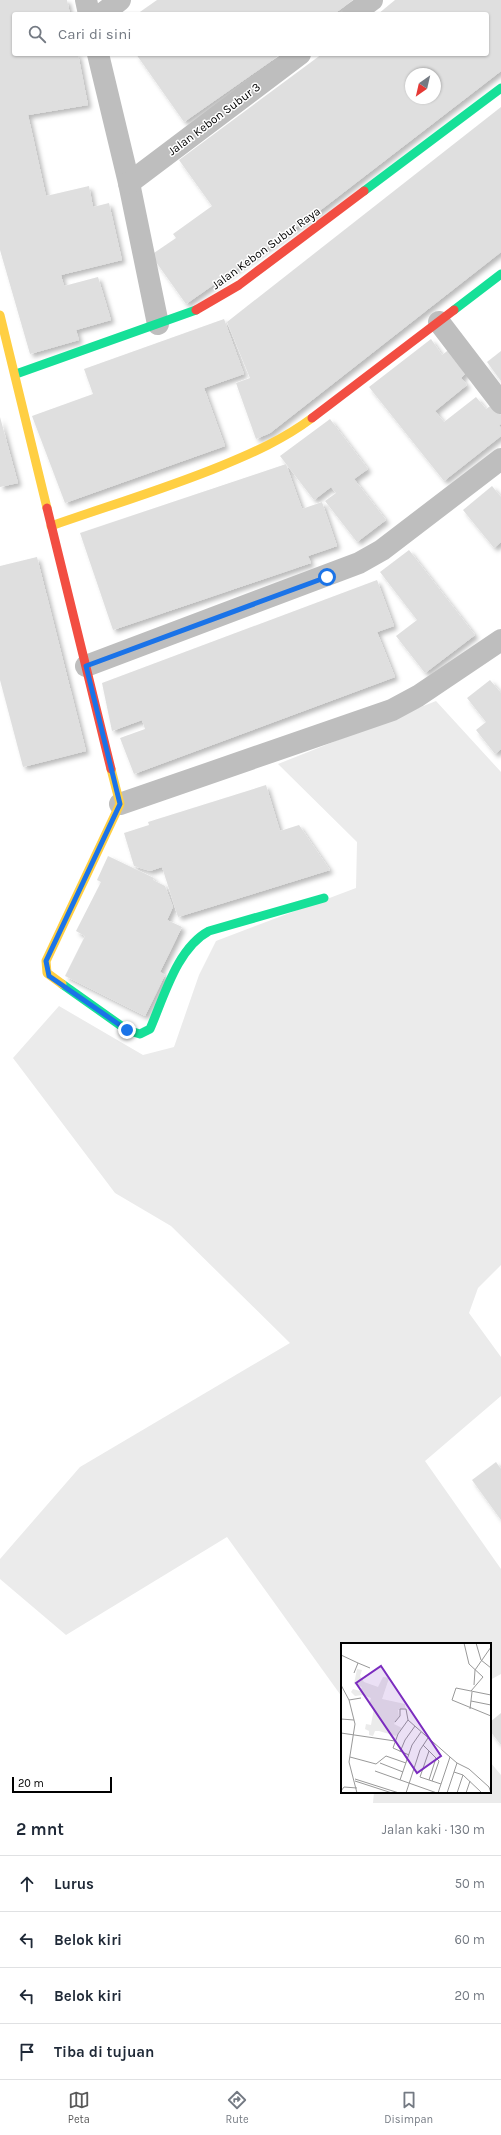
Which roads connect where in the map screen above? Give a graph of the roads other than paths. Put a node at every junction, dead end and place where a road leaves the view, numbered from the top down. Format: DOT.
graph roads {
  1 [pos="86,0"];
  2 [pos="120,0"];
  3 [pos="372,0"];
  4 [pos="89,12"];
  5 [pos="105,12"];
  6 [pos="356,12"];
  7 [pos="98,56"];
  8 [pos="297,56"];
  9 [pos="501,88"];
  10 [pos="129,183"];
  11 [pos="501,274"];
  12 [pos="0,315"];
  13 [pos="440,322"];
  14 [pos="158,324"];
  15 [pos="16,374"];
  16 [pos="501,403"];
  17 [pos="501,460"];
  18 [pos="51,526"];
  19 [pos="500,642"];
  20 [pos="86,666"];
  21 [pos="120,804"];
  22 [pos="324,898"];
  1 -- 4 [label="street"];
  2 -- 5 [label="street"];
  3 -- 6 [label="street"];
  7 -- 10 [label="street"];
  8 -- 10 [label="street, Jalan Kebon Subur 3"];
  9 -- 14 [label="street, Jalan Kebon Subur Raya"];
  10 -- 14 [label="street"];
  11 -- 13 [label="street"];
  12 -- 15 [label="street"];
  13 -- 16 [label="street"];
  13 -- 18 [label="street"];
  14 -- 15 [label="street, Jalan Kebon Subur Raya"];
  15 -- 18 [label="street"];
  17 -- 20 [label="street"];
  18 -- 20 [label="street"];
  19 -- 21 [label="street"];
  20 -- 21 [label="street"];
  21 -- 22 [label="street"];
}
